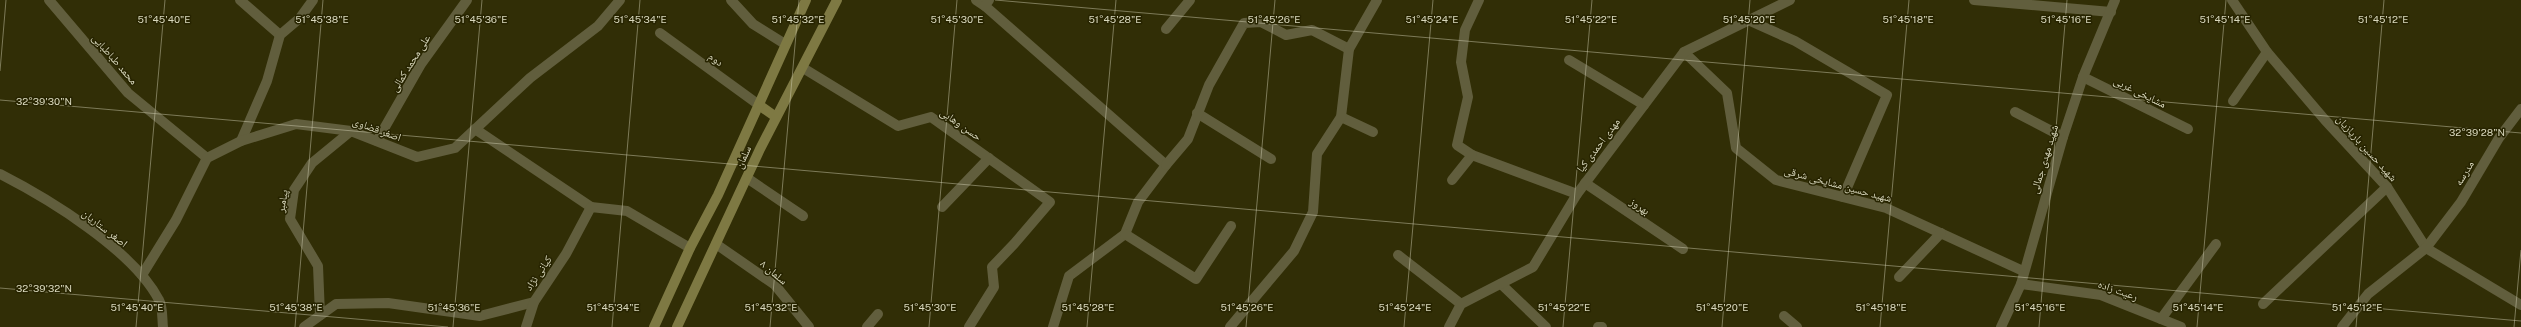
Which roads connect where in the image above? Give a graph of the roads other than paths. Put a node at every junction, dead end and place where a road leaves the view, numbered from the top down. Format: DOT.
graph roads {
  1 [pos="50,0"];
  2 [pos="240,0"];
  3 [pos="313,0"];
  4 [pos="467,0"];
  5 [pos="620,0"];
  6 [pos="731,0"];
  7 [pos="806,0"];
  8 [pos="837,0"];
  9 [pos="976,0"];
  10 [pos="1190,0"];
  11 [pos="1377,0"];
  12 [pos="1479,0"];
  13 [pos="1790,0"];
  14 [pos="1974,0"];
  15 [pos="2115,0"];
  16 [pos="2232,0"];
  17 [pos="987,3"];
  18 [pos="2111,12"];
  19 [pos="1748,20"];
  20 [pos="1166,28"];
  21 [pos="660,33"];
  22 [pos="280,35"];
  23 [pos="785,44"];
  24 [pos="1349,49"];
  25 [pos="1684,52"];
  26 [pos="2267,52"];
  27 [pos="1569,60"];
  28 [pos="803,68"];
  29 [pos="2083,77"];
  30 [pos="2233,101"];
  31 [pos="759,105"];
  32 [pos="1644,105"];
  33 [pos="2521,109"];
  34 [pos="2015,112"];
  35 [pos="1197,113"];
  36 [pos="776,117"];
  37 [pos="1341,117"];
  38 [pos="475,129"];
  39 [pos="2188,129"];
  40 [pos="351,131"];
  41 [pos="1374,132"];
  42 [pos="2063,137"];
  43 [pos="242,141"];
  44 [pos="377,141"];
  45 [pos="1472,155"];
  46 [pos="207,158"];
  47 [pos="989,158"];
  48 [pos="1271,159"];
  49 [pos="1166,165"];
  50 [pos="0,174"];
  51 [pos="747,178"];
  52 [pos="1452,180"];
  53 [pos="1585,183"];
  54 [pos="2387,187"];
  55 [pos="1577,194"];
  56 [pos="1843,197"];
  57 [pos="591,207"];
  58 [pos="942,207"];
  59 [pos="803,216"];
  60 [pos="1231,226"];
  61 [pos="1940,233"];
  62 [pos="1125,234"];
  63 [pos="716,244"];
  64 [pos="2216,244"];
  65 [pos="690,248"];
  66 [pos="2426,248"];
  67 [pos="1683,250"];
  68 [pos="1398,255"];
  69 [pos="2023,271"];
  70 [pos="142,275"];
  71 [pos="1899,276"];
  72 [pos="1501,284"];
  73 [pos="2020,284"];
  74 [pos="534,302"];
  75 [pos="1461,304"];
  76 [pos="2263,304"];
  77 [pos="2521,305"];
  78 [pos="878,314"];
  79 [pos="320,315"];
  80 [pos="1784,316"];
  81 [pos="2161,319"];
  82 [pos="163,327"];
  83 [pos="304,327"];
  84 [pos="526,327"];
  85 [pos="654,327"];
  86 [pos="678,327"];
  87 [pos="809,327"];
  88 [pos="867,327"];
  89 [pos="970,327"];
  90 [pos="1053,327"];
  91 [pos="1230,327"];
  92 [pos="1449,327"];
  93 [pos="1546,327"];
  94 [pos="1598,327"];
  95 [pos="1602,327"];
  96 [pos="1797,327"];
  97 [pos="2001,327"];
  98 [pos="2181,327"];
  99 [pos="2342,327"];
  1 -- 46 [label="street, محمد طباطبایی"];
  2 -- 22 [label="street"];
  3 -- 22 [label="street"];
  4 -- 44 [label="street, علی محمد کمالی"];
  5 -- 38 [label="street, اصغر قضاوی"];
  6 -- 23 [label="street"];
  7 -- 23 [label="main road, سلمان"];
  8 -- 28 [label="main road, سلمان"];
  9 -- 17 [label="street"];
  10 -- 20 [label="street"];
  11 -- 24 [label="street"];
  12 -- 45 [label="street"];
  13 -- 19 [label="street, مهدی احمدی کیا"];
  14 -- 18 [label="street"];
  15 -- 18 [label="street, شهید مهدی جمالی"];
  16 -- 26 [label="street, شهید حسین بارپازیان"];
  17 -- 49 [label="street"];
  18 -- 29 [label="street, شهید مهدی جمالی"];
  19 -- 25 [label="street, مهدی احمدی کیا"];
  19 -- 56 [label="street"];
  21 -- 31 [label="street, دوم"];
  22 -- 43 [label="street"];
  23 -- 31 [label="main road, سلمان"];
  24 -- 35 [label="street"];
  24 -- 37 [label="street"];
  25 -- 32 [label="street, مهدی احمدی کیا"];
  25 -- 56 [label="street, شهید حسین مشایخی شرقی"];
  26 -- 30 [label="street"];
  26 -- 54 [label="street, شهید حسین بارپازیان"];
  27 -- 32 [label="street"];
  28 -- 36 [label="main road, سلمان"];
  28 -- 47 [label="street, حسن وهابی"];
  29 -- 39 [label="street, مشایخی غربی"];
  29 -- 42 [label="street, شهید مهدی جمالی"];
  31 -- 36 [label="main road"];
  31 -- 65 [label="main road, سلمان"];
  32 -- 53 [label="street, مهدی احمدی کیا"];
  33 -- 66 [label="street, مدرسه"];
  34 -- 42 [label="street"];
  35 -- 48 [label="street"];
  35 -- 49 [label="street"];
  36 -- 51 [label="main road, سلمان"];
  37 -- 41 [label="street"];
  37 -- 91 [label="street"];
  38 -- 44 [label="street, اصغر قضاوی"];
  38 -- 57 [label="street"];
  40 -- 43 [label="street, اصغر قضاوی"];
  40 -- 44 [label="street, اصغر قضاوی"];
  40 -- 79 [label="street, پیامبر"];
  42 -- 69 [label="street, شهید مهدی جمالی"];
  43 -- 46 [label="street, اصغر قضاوی"];
  45 -- 52 [label="street"];
  45 -- 55 [label="street"];
  46 -- 70 [label="street"];
  47 -- 58 [label="street"];
  47 -- 89 [label="street, حسن وهابی"];
  49 -- 62 [label="street"];
  50 -- 70 [label="street, اصغر ستاریان"];
  51 -- 59 [label="street"];
  51 -- 63 [label="main road, سلمان"];
  53 -- 55 [label="street, مهدی احمدی کیا"];
  53 -- 67 [label="street, بهروز"];
  54 -- 66 [label="street, شهید حسین بارپازیان"];
  54 -- 76 [label="street"];
  55 -- 72 [label="street, مهدی احمدی کیا"];
  56 -- 61 [label="street, شهید حسین مشایخی شرقی"];
  57 -- 65 [label="street"];
  57 -- 74 [label="street, کیانی نژاد"];
  60 -- 62 [label="street"];
  61 -- 69 [label="street, شهید حسین مشایخی شرقی"];
  61 -- 71 [label="street"];
  62 -- 90 [label="street"];
  63 -- 86 [label="main road, سلمان"];
  63 -- 87 [label="street, سلمان ۸"];
  64 -- 81 [label="street"];
  65 -- 85 [label="main road, سلمان"];
  66 -- 77 [label="street, شهید حسین بارپازیان"];
  66 -- 99 [label="street"];
  68 -- 75 [label="street"];
  69 -- 73 [label="street, شهید مهدی جمالی"];
  70 -- 82 [label="street, اصغر ستاریان"];
  72 -- 75 [label="street, مهدی احمدی کیا"];
  72 -- 93 [label="street"];
  73 -- 81 [label="street, رعیت زاده"];
  73 -- 97 [label="street, شهید مهدی جمالی"];
  74 -- 79 [label="street, کیانی نژاد"];
  74 -- 84 [label="street"];
  75 -- 92 [label="street"];
  78 -- 88 [label="street"];
  79 -- 83 [label="street, کیانی نژاد"];
  80 -- 96 [label="street"];
  81 -- 98 [label="street, رعیت زاده"];
  94 -- 95 [label="street"];
}
